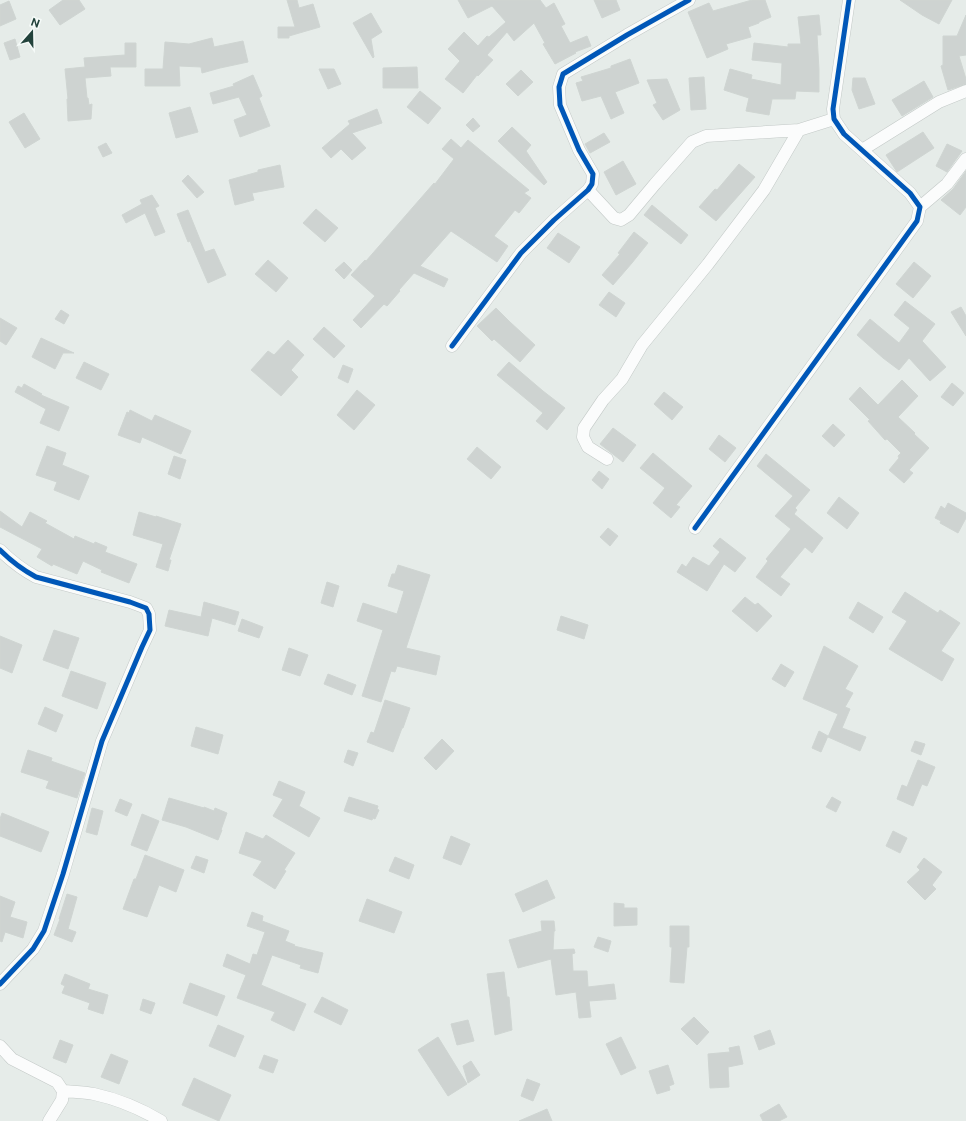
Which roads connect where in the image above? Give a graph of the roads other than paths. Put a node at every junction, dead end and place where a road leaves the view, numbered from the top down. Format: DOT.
graph roads {
  1 [pos="689,0"];
  2 [pos="849,0"];
  3 [pos="966,91"];
  4 [pos="834,119"];
  5 [pos="799,130"];
  6 [pos="862,150"];
  7 [pos="966,159"];
  8 [pos="588,190"];
  9 [pos="920,207"];
  10 [pos="452,346"];
  11 [pos="607,459"];
  12 [pos="695,528"];
  13 [pos="0,550"];
  14 [pos="0,984"];
  15 [pos="0,1046"];
  16 [pos="63,1091"];
  17 [pos="49,1121"];
  18 [pos="161,1121"];
  1 -- 8 [label="street"];
  2 -- 4 [label="street"];
  3 -- 6 [label="street"];
  4 -- 5 [label="street"];
  4 -- 6 [label="street"];
  5 -- 8 [label="street"];
  5 -- 11 [label="street"];
  6 -- 9 [label="street"];
  7 -- 9 [label="street"];
  8 -- 10 [label="street"];
  9 -- 12 [label="street"];
  13 -- 14 [label="street"];
  15 -- 16 [label="street"];
  16 -- 17 [label="street"];
  16 -- 18 [label="street"];
}
